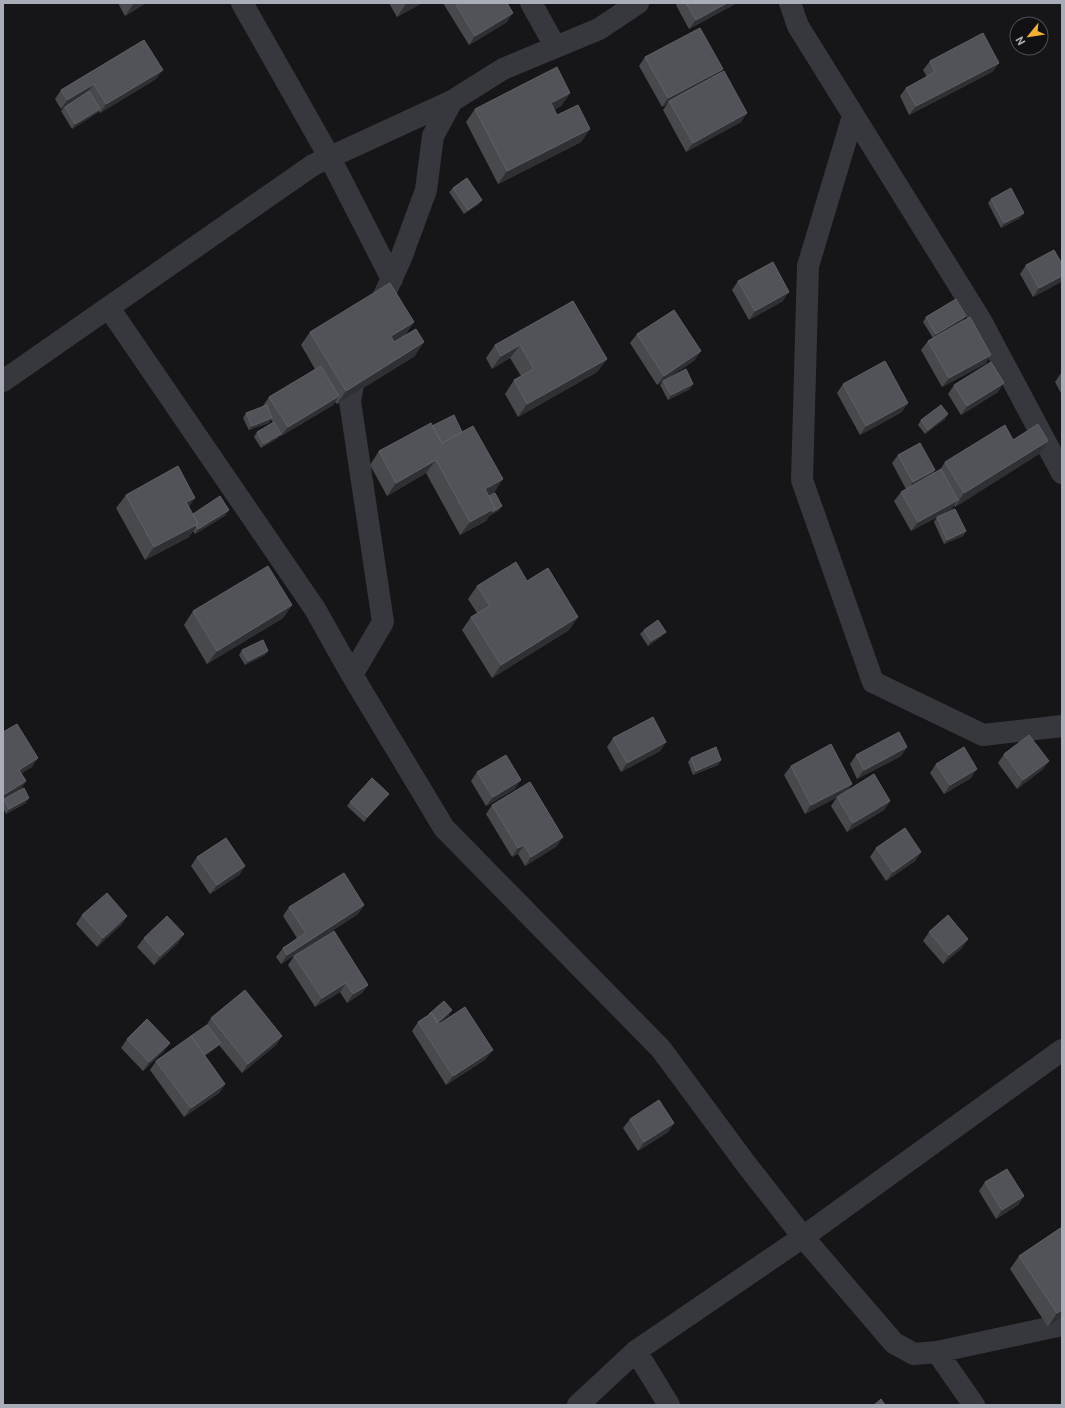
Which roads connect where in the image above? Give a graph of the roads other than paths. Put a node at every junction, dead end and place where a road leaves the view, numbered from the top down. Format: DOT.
graph roads {
  1 [pos="242,3"];
  2 [pos="531,3"];
  3 [pos="638,3"];
  4 [pos="790,3"];
  5 [pos="555,46"];
  6 [pos="452,101"];
  7 [pos="853,116"];
  8 [pos="330,158"];
  9 [pos="392,279"];
  10 [pos="109,308"];
  11 [pos="371,326"];
  12 [pos="362,346"];
  13 [pos="3,381"];
  14 [pos="1062,473"];
  15 [pos="352,675"];
  16 [pos="1062,726"];
  17 [pos="1062,1050"];
  18 [pos="804,1237"];
  19 [pos="1062,1325"];
  20 [pos="636,1351"];
  21 [pos="937,1352"];
  22 [pos="578,1405"];
  23 [pos="669,1405"];
  24 [pos="974,1405"];
  1 -- 8 [label="street"];
  2 -- 5 [label="street"];
  3 -- 5 [label="street"];
  4 -- 7 [label="street"];
  5 -- 6 [label="street"];
  6 -- 8 [label="street"];
  6 -- 9 [label="street"];
  7 -- 14 [label="street"];
  7 -- 16 [label="street"];
  8 -- 9 [label="street"];
  8 -- 10 [label="street"];
  9 -- 11 [label="street"];
  10 -- 13 [label="street"];
  10 -- 15 [label="street"];
  12 -- 15 [label="street"];
  15 -- 18 [label="street"];
  17 -- 18 [label="street"];
  18 -- 20 [label="street"];
  18 -- 21 [label="street"];
  19 -- 21 [label="street"];
  20 -- 22 [label="street"];
  20 -- 23 [label="street"];
  21 -- 24 [label="street"];
}
